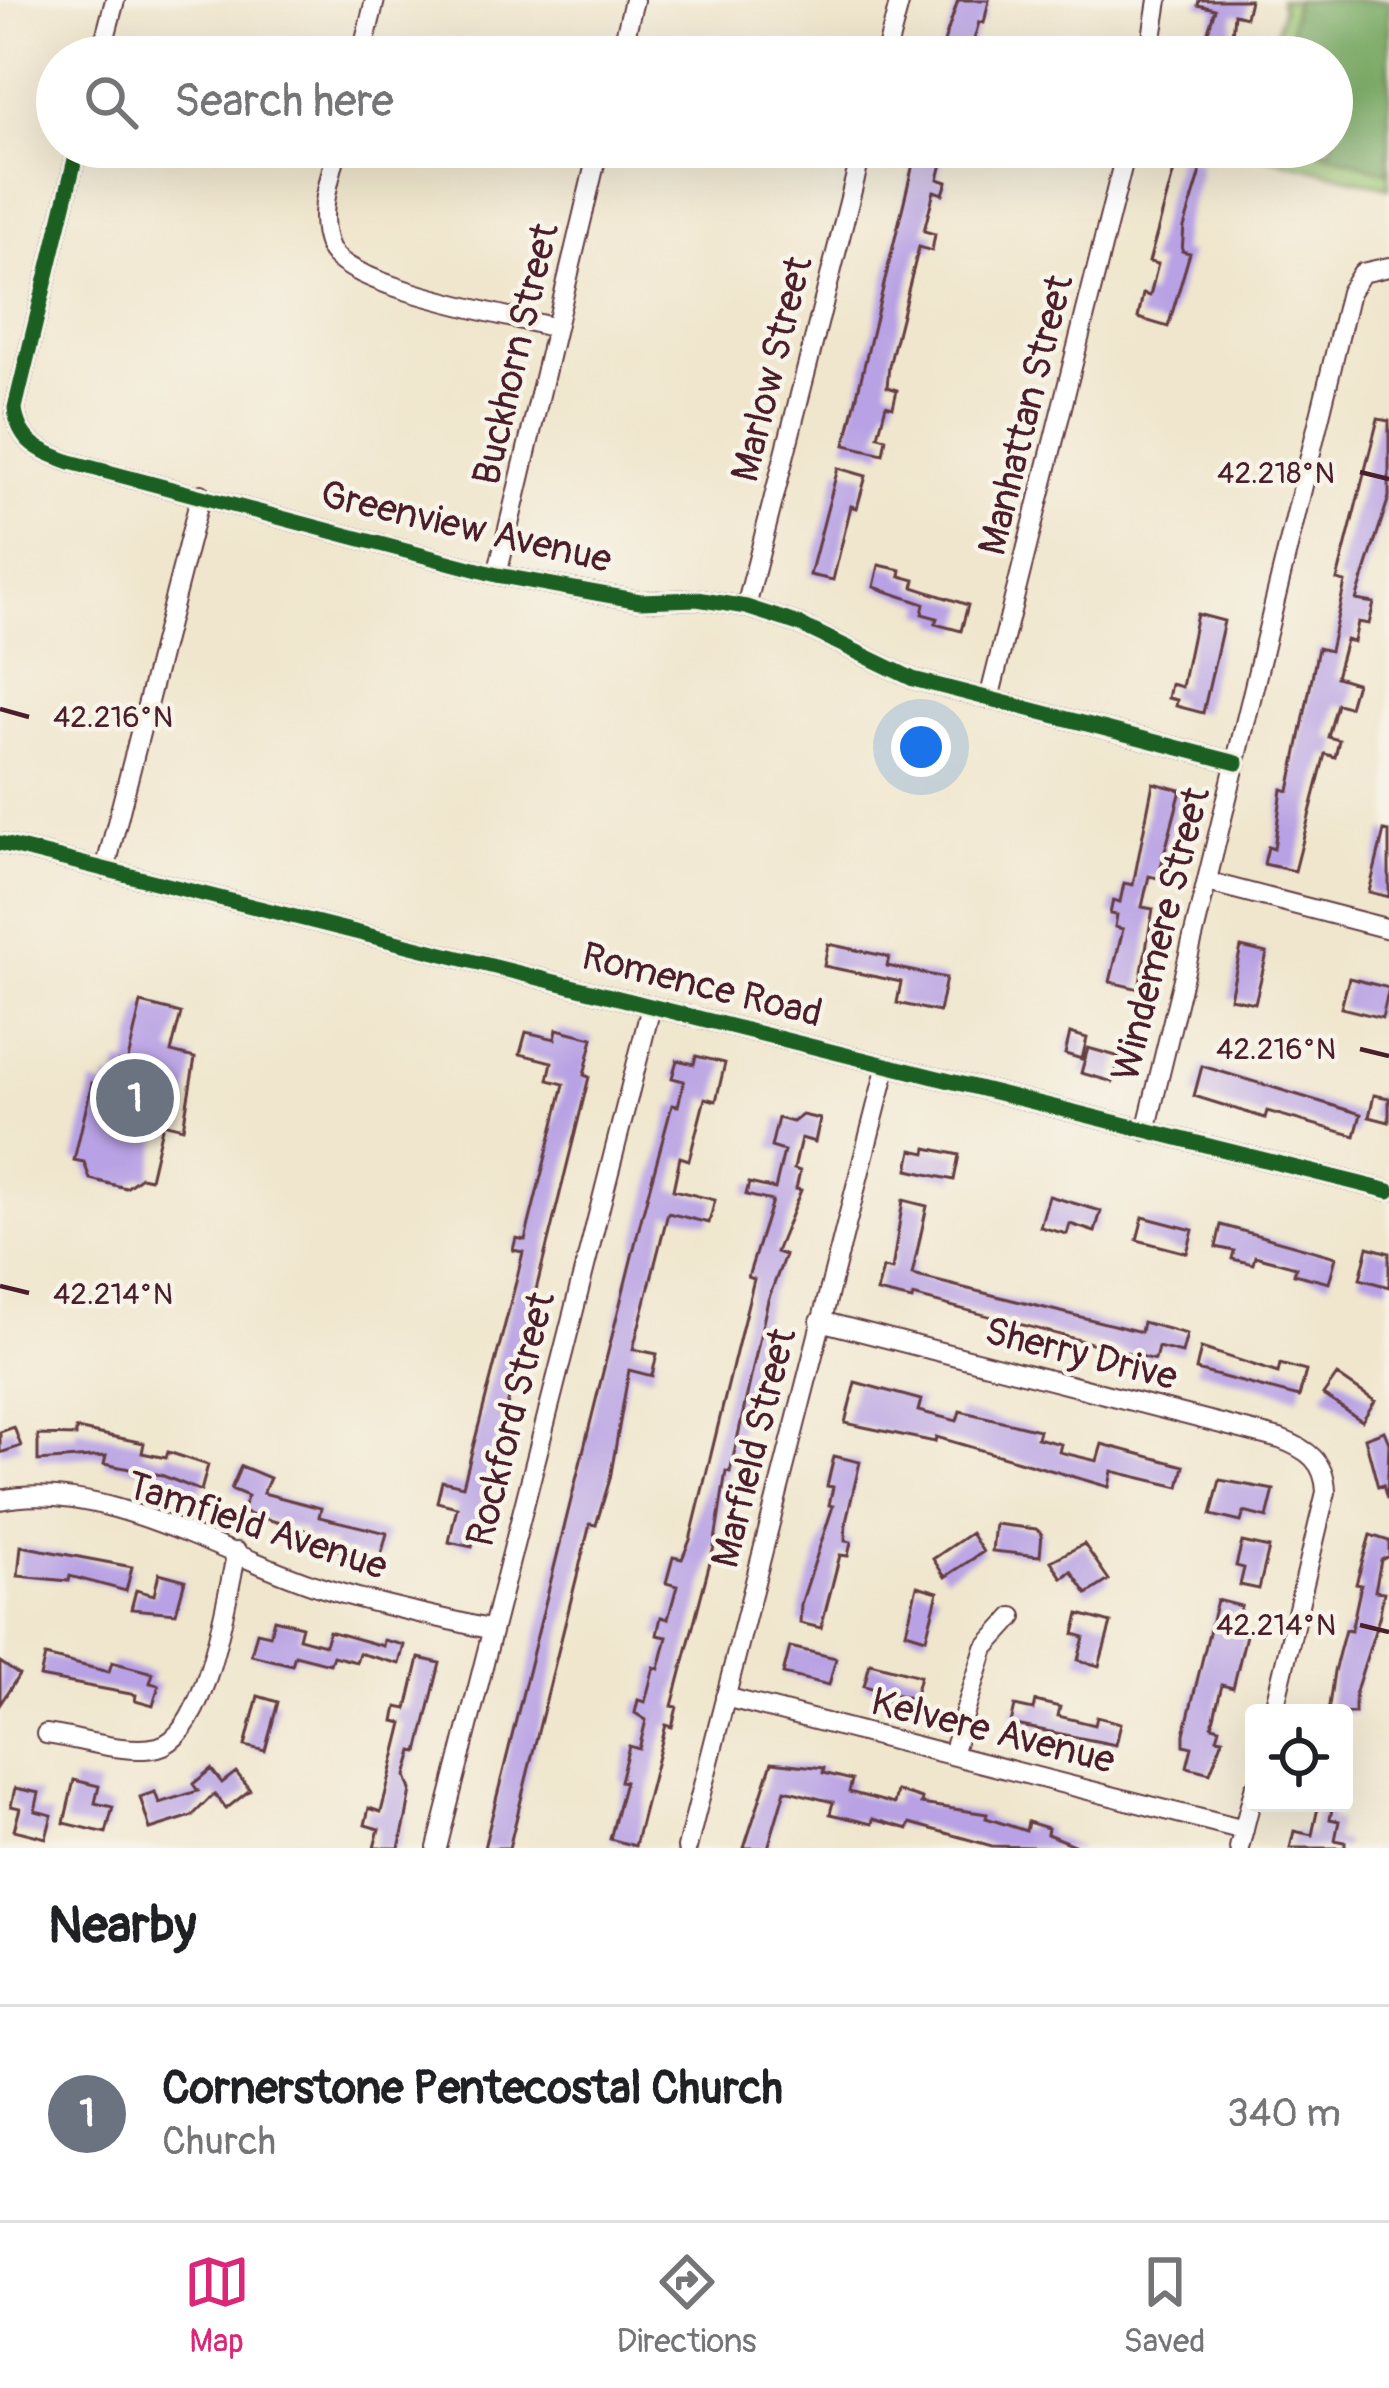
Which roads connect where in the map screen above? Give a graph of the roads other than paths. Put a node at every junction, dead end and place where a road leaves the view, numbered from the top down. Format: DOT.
graph roads {
  1 [pos="115,0"];
  2 [pos="375,0"];
  3 [pos="634,0"];
  4 [pos="900,0"];
  5 [pos="1158,0"];
  6 [pos="106,36"];
  7 [pos="366,36"];
  8 [pos="625,36"];
  9 [pos="891,36"];
  10 [pos="1152,36"];
  11 [pos="73,168"];
  12 [pos="334,168"];
  13 [pos="594,168"];
  14 [pos="857,168"];
  15 [pos="1122,168"];
  16 [pos="1389,267"];
  17 [pos="556,328"];
  18 [pos="201,494"];
  19 [pos="497,575"];
  20 [pos="746,607"];
  21 [pos="989,699"];
  22 [pos="1237,763"];
  23 [pos="0,843"];
  24 [pos="105,870"];
  25 [pos="1208,883"];
  26 [pos="1389,929"];
  27 [pos="651,1007"];
  28 [pos="887,1065"];
  29 [pos="1146,1131"];
  30 [pos="1389,1191"];
  31 [pos="820,1321"];
  32 [pos="0,1500"];
  33 [pos="237,1552"];
  34 [pos="1012,1617"];
  35 [pos="492,1630"];
  36 [pos="725,1697"];
  37 [pos="1275,1704"];
  38 [pos="46,1734"];
  39 [pos="952,1754"];
  40 [pos="1241,1839"];
  41 [pos="437,1848"];
  42 [pos="687,1848"];
  1 -- 6 [label="street"];
  2 -- 7 [label="street"];
  3 -- 8 [label="street"];
  4 -- 9 [label="street"];
  5 -- 10 [label="street"];
  11 -- 18 [label="street, Greenview Avenue"];
  12 -- 17 [label="street"];
  13 -- 17 [label="street, Buckhorn Street"];
  14 -- 20 [label="street, Marlow Street"];
  15 -- 21 [label="street, Manhattan Street"];
  16 -- 22 [label="street, Windemere Street"];
  17 -- 19 [label="street, Buckhorn Street"];
  18 -- 19 [label="street, Greenview Avenue"];
  18 -- 24 [label="street"];
  19 -- 20 [label="street, Greenview Avenue"];
  20 -- 21 [label="street, Greenview Avenue"];
  21 -- 22 [label="street, Greenview Avenue"];
  22 -- 25 [label="street, Windemere Street"];
  23 -- 24 [label="street, Romence Road"];
  24 -- 27 [label="street, Romence Road"];
  25 -- 26 [label="street"];
  25 -- 29 [label="street, Windemere Street"];
  27 -- 28 [label="street, Romence Road"];
  27 -- 35 [label="street, Rockford Street"];
  28 -- 29 [label="street, Romence Road"];
  28 -- 31 [label="street, Marfield Street"];
  29 -- 30 [label="street, Romence Road"];
  31 -- 36 [label="street, Marfield Street"];
  31 -- 37 [label="street, Sherry Drive"];
  32 -- 33 [label="street, Tamfield Avenue"];
  33 -- 35 [label="street, Tamfield Avenue"];
  33 -- 38 [label="street"];
  34 -- 39 [label="street"];
  35 -- 41 [label="street, Rockford Street"];
  36 -- 39 [label="street, Kelvere Avenue"];
  36 -- 42 [label="street, Marfield Street"];
  39 -- 40 [label="street, Kelvere Avenue"];
}
